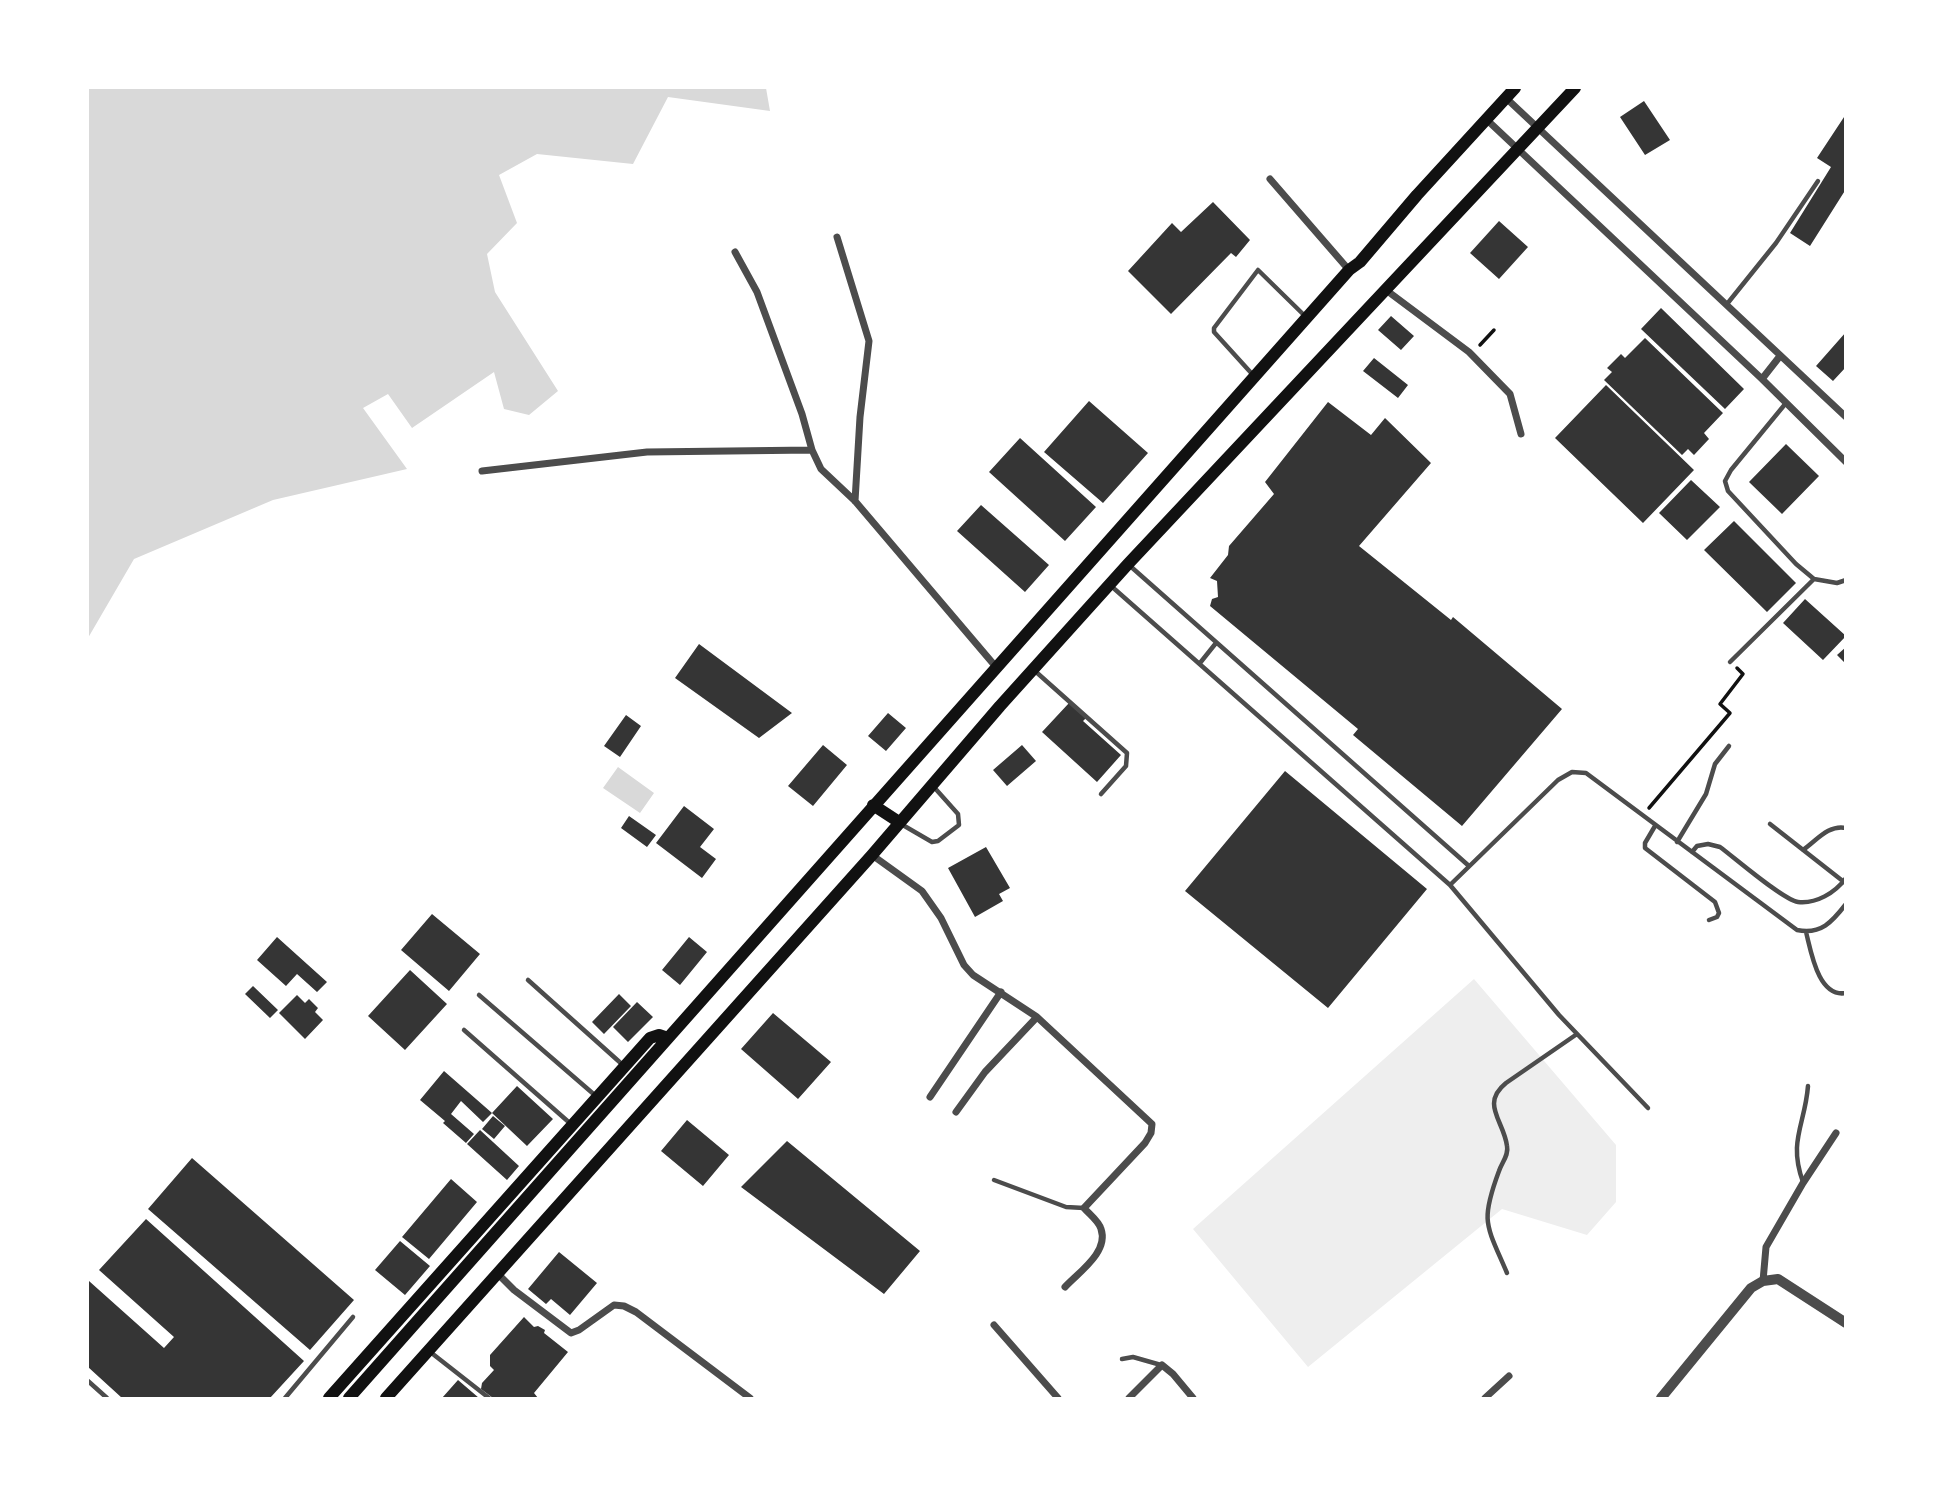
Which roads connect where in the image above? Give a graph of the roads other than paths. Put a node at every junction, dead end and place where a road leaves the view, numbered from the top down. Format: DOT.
graph roads {
  1 [pos="1575,88"];
  2 [pos="1511,93"];
  3 [pos="1486,119"];
  4 [pos="1539,128"];
  5 [pos="1519,148"];
  6 [pos="1270,179"];
  7 [pos="1818,181"];
  8 [pos="838,237"];
  9 [pos="735,252"];
  10 [pos="1349,270"];
  11 [pos="1386,290"];
  12 [pos="1727,304"];
  13 [pos="1307,318"];
  14 [pos="1780,356"];
  15 [pos="1255,377"];
  16 [pos="1762,379"];
  17 [pos="1786,403"];
  18 [pos="1846,403"];
  19 [pos="1839,410"];
  20 [pos="1846,417"];
  21 [pos="1521,434"];
  22 [pos="812,450"];
  23 [pos="1846,462"];
  24 [pos="482,471"];
  25 [pos="855,501"];
  26 [pos="1128,564"];
  27 [pos="1814,579"];
  28 [pos="1846,580"];
  29 [pos="1110,584"];
  30 [pos="1216,643"];
  31 [pos="1731,662"];
  32 [pos="1200,663"];
  33 [pos="996,667"];
  34 [pos="1033,669"];
  35 [pos="1729,746"];
  36 [pos="932,786"];
  37 [pos="1101,794"];
  38 [pos="873,805"];
  39 [pos="899,822"];
  40 [pos="1770,824"];
  41 [pos="1655,826"];
  42 [pos="1846,828"];
  43 [pos="1677,842"];
  44 [pos="1803,850"];
  45 [pos="1692,852"];
  46 [pos="872,855"];
  47 [pos="1469,866"];
  48 [pos="1845,881"];
  49 [pos="1450,885"];
  50 [pos="1846,904"];
  51 [pos="1709,920"];
  52 [pos="1806,932"];
  53 [pos="528,980"];
  54 [pos="1002,992"];
  55 [pos="1846,993"];
  56 [pos="479,995"];
  57 [pos="1037,1017"];
  58 [pos="464,1030"];
  59 [pos="1577,1034"];
  60 [pos="668,1038"];
  61 [pos="624,1067"];
  62 [pos="1808,1086"];
  63 [pos="597,1097"];
  64 [pos="930,1097"];
  65 [pos="1648,1108"];
  66 [pos="956,1112"];
  67 [pos="572,1125"];
  68 [pos="1836,1133"];
  69 [pos="994,1180"];
  70 [pos="1803,1183"];
  71 [pos="1084,1208"];
  72 [pos="497,1273"];
  73 [pos="1507,1273"];
  74 [pos="1763,1281"];
  75 [pos="1065,1287"];
  76 [pos="354,1317"];
  77 [pos="1846,1323"];
  78 [pos="994,1325"];
  79 [pos="429,1350"];
  80 [pos="1122,1359"];
  81 [pos="1162,1365"];
  82 [pos="1509,1376"];
  83 [pos="88,1381"];
  84 [pos="107,1398"];
  85 [pos="285,1398"];
  86 [pos="330,1398"];
  87 [pos="349,1398"];
  88 [pos="386,1398"];
  89 [pos="489,1398"];
  90 [pos="750,1398"];
  91 [pos="1058,1398"];
  92 [pos="1129,1398"];
  93 [pos="1193,1398"];
  94 [pos="1485,1398"];
  95 [pos="1661,1398"];
  1 -- 4 [label="main road"];
  2 -- 3 [label="main road"];
  2 -- 4 [label="street"];
  3 -- 5 [label="street"];
  3 -- 10 [label="main road"];
  4 -- 5 [label="main road"];
  4 -- 12 [label="street"];
  5 -- 11 [label="main road"];
  5 -- 16 [label="street"];
  6 -- 10 [label="street"];
  7 -- 12 [label="lane"];
  8 -- 25 [label="street"];
  9 -- 22 [label="street"];
  10 -- 13 [label="main road"];
  11 -- 21 [label="street"];
  11 -- 26 [label="main road"];
  12 -- 14 [label="street"];
  13 -- 15 [label="main road"];
  13 -- 15 [label="lane"];
  14 -- 16 [label="street"];
  14 -- 19 [label="street"];
  15 -- 33 [label="main road"];
  16 -- 17 [label="street"];
  17 -- 23 [label="street"];
  17 -- 27 [label="lane"];
  18 -- 19 [label="lane"];
  19 -- 20 [label="street"];
  22 -- 24 [label="street"];
  22 -- 25 [label="street"];
  25 -- 33 [label="street"];
  26 -- 29 [label="main road"];
  26 -- 30 [label="lane"];
  27 -- 28 [label="lane"];
  27 -- 31 [label="lane"];
  29 -- 32 [label="lane"];
  29 -- 34 [label="main road"];
  30 -- 32 [label="lane"];
  30 -- 47 [label="lane"];
  32 -- 49 [label="lane"];
  33 -- 38 [label="main road"];
  34 -- 36 [label="main road"];
  34 -- 37 [label="lane"];
  35 -- 43 [label="lane"];
  36 -- 39 [label="main road"];
  36 -- 39 [label="lane"];
  38 -- 39 [label="main road"];
  38 -- 60 [label="main road"];
  39 -- 46 [label="main road"];
  40 -- 44 [label="lane"];
  41 -- 43 [label="lane"];
  41 -- 47 [label="lane"];
  41 -- 51 [label="lane"];
  42 -- 44 [label="lane"];
  43 -- 45 [label="lane"];
  44 -- 48 [label="lane"];
  45 -- 48 [label="lane"];
  45 -- 52 [label="lane"];
  46 -- 54 [label="street"];
  46 -- 72 [label="main road"];
  47 -- 49 [label="lane"];
  49 -- 59 [label="lane"];
  50 -- 52 [label="lane"];
  52 -- 55 [label="lane"];
  53 -- 61 [label="lane"];
  54 -- 57 [label="street"];
  54 -- 64 [label="street"];
  56 -- 63 [label="lane"];
  57 -- 66 [label="street"];
  57 -- 71 [label="street"];
  58 -- 67 [label="lane"];
  59 -- 65 [label="lane"];
  59 -- 73 [label="lane"];
  60 -- 61 [label="main road"];
  60 -- 87 [label="main road"];
  61 -- 63 [label="main road"];
  62 -- 70 [label="lane"];
  63 -- 67 [label="main road"];
  67 -- 86 [label="main road"];
  68 -- 70 [label="street"];
  69 -- 71 [label="lane"];
  70 -- 74 [label="street"];
  71 -- 75 [label="street"];
  72 -- 79 [label="main road"];
  72 -- 90 [label="street"];
  74 -- 77 [label="street"];
  74 -- 95 [label="street"];
  76 -- 85 [label="lane"];
  78 -- 91 [label="street"];
  79 -- 88 [label="main road"];
  79 -- 89 [label="lane"];
  80 -- 81 [label="lane"];
  81 -- 92 [label="street"];
  81 -- 93 [label="street"];
  82 -- 94 [label="street"];
  83 -- 84 [label="lane"];
}
